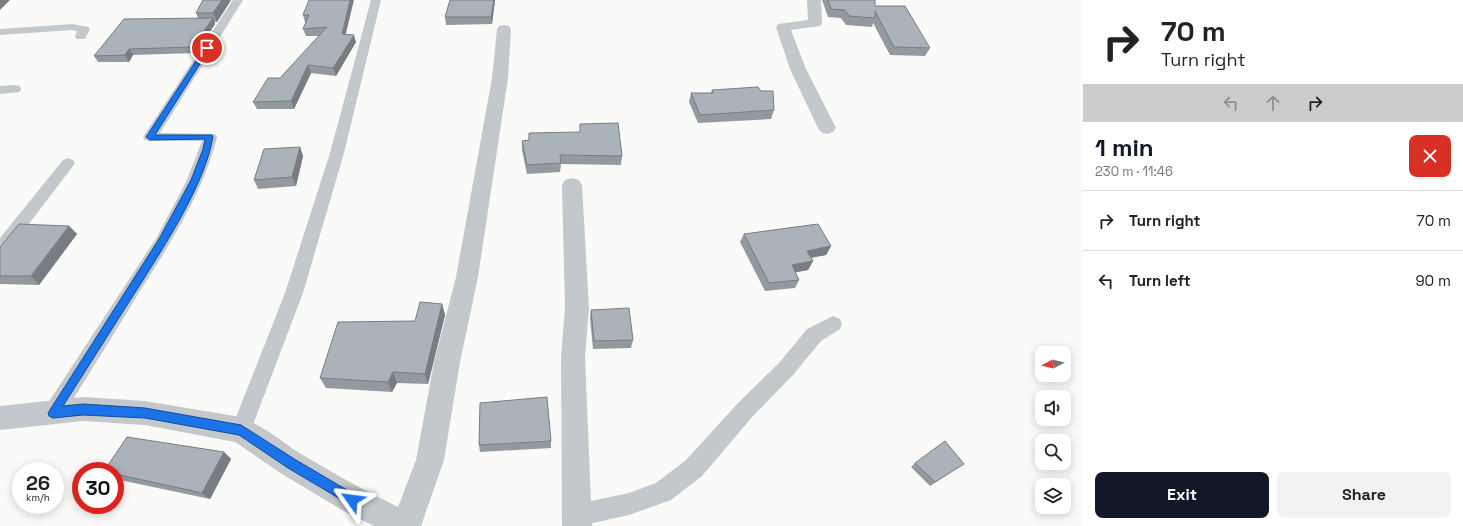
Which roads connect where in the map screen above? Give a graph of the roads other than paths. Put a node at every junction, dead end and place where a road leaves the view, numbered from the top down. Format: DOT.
graph roads {
  1 [pos="238,0"];
  2 [pos="376,0"];
  3 [pos="814,0"];
  4 [pos="504,29"];
  5 [pos="0,32"];
  6 [pos="81,37"];
  7 [pos="15,89"];
  8 [pos="0,90"];
  9 [pos="827,128"];
  10 [pos="68,163"];
  11 [pos="572,185"];
  12 [pos="0,250"];
  13 [pos="833,324"];
  14 [pos="53,413"];
  15 [pos="0,418"];
  16 [pos="241,430"];
  17 [pos="577,520"];
  18 [pos="406,526"];
  1 -- 14 [label="lane"];
  2 -- 16 [label="lane"];
  3 -- 9 [label="street"];
  4 -- 18 [label="street"];
  5 -- 6 [label="lane"];
  7 -- 8 [label="lane"];
  10 -- 12 [label="lane"];
  11 -- 17 [label="street"];
  13 -- 17 [label="lane"];
  14 -- 15 [label="street"];
  14 -- 16 [label="street"];
  16 -- 18 [label="street"];
}
